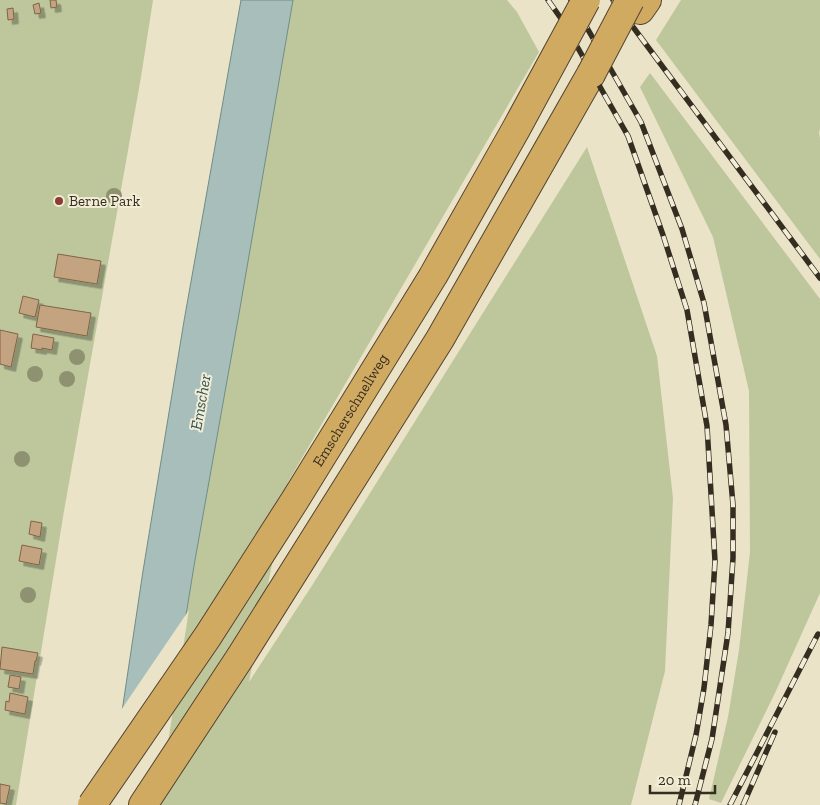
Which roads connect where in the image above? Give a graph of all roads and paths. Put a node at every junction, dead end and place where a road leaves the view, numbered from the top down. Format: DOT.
graph roads {
  1 [pos="586,0"];
  2 [pos="639,3"];
  3 [pos="92,805"];
  4 [pos="143,805"];
  1 -- 3 [label="highway, Emscherschnellweg, bridge"];
  2 -- 4 [label="highway, bridge"];
}
